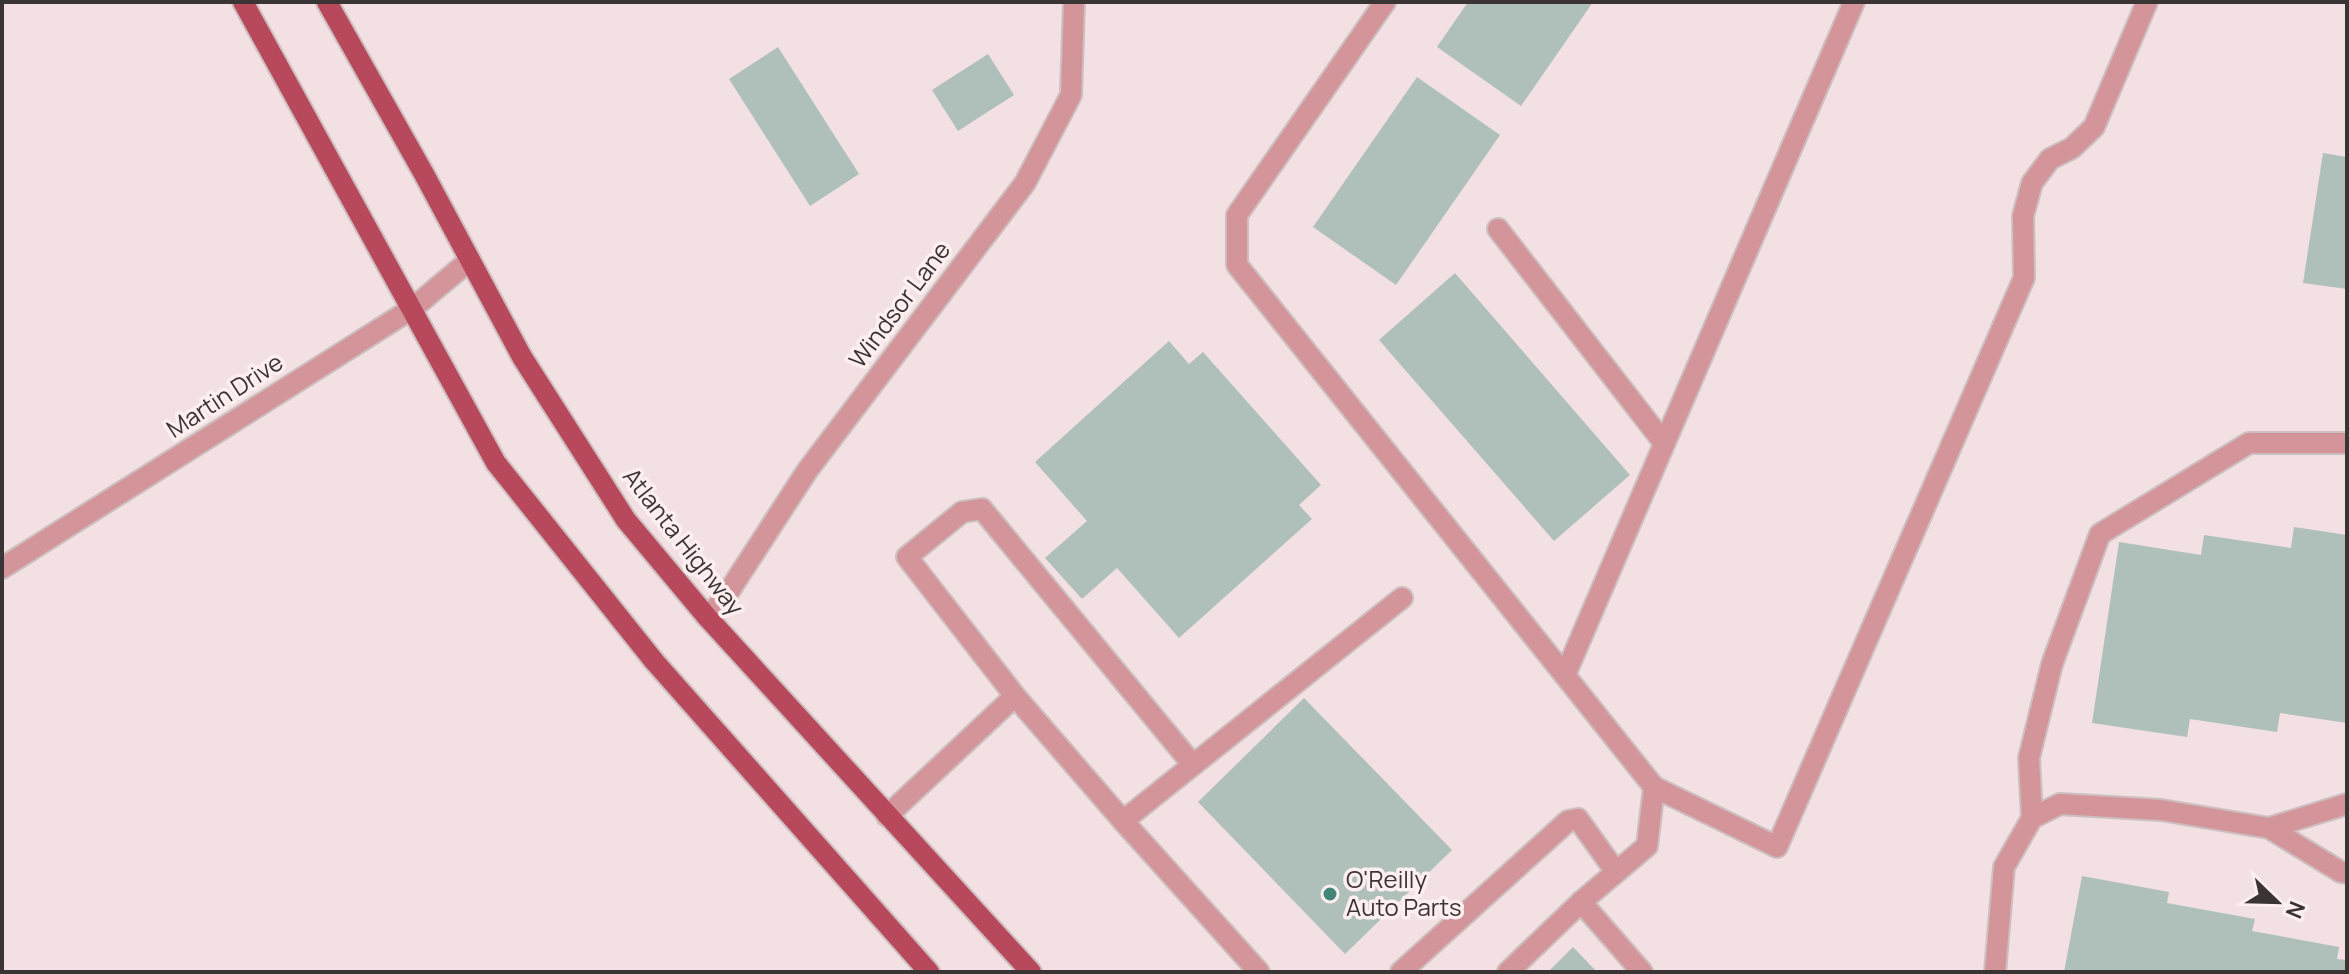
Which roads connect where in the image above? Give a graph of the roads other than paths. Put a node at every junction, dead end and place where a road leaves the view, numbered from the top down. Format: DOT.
graph roads {
  1 [pos="243,2"];
  2 [pos="327,2"];
  3 [pos="1074,2"];
  4 [pos="1385,2"];
  5 [pos="1854,2"];
  6 [pos="2147,2"];
  7 [pos="1498,229"];
  8 [pos="470,260"];
  9 [pos="413,308"];
  10 [pos="1664,443"];
  11 [pos="2347,443"];
  12 [pos="2,568"];
  13 [pos="1402,598"];
  14 [pos="707,617"];
  15 [pos="1565,675"];
  16 [pos="1015,696"];
  17 [pos="1193,765"];
  18 [pos="1654,787"];
  19 [pos="2347,804"];
  20 [pos="887,816"];
  21 [pos="2032,818"];
  22 [pos="1123,821"];
  23 [pos="2269,828"];
  24 [pos="1616,872"];
  25 [pos="2347,873"];
  26 [pos="1581,902"];
  27 [pos="929,972"];
  28 [pos="1031,972"];
  29 [pos="1259,972"];
  30 [pos="1401,972"];
  31 [pos="1508,972"];
  32 [pos="1642,972"];
  33 [pos="1995,972"];
  1 -- 9 [label="main road"];
  2 -- 8 [label="main road, Atlanta Highway"];
  3 -- 14 [label="street, Windsor Lane"];
  4 -- 15 [label="street"];
  5 -- 10 [label="street"];
  6 -- 18 [label="street"];
  7 -- 10 [label="street"];
  8 -- 9 [label="street, Martin Drive"];
  8 -- 14 [label="main road, Atlanta Highway"];
  9 -- 12 [label="street, Martin Drive"];
  9 -- 27 [label="main road"];
  10 -- 15 [label="street"];
  11 -- 21 [label="street"];
  13 -- 17 [label="street"];
  14 -- 20 [label="main road, Atlanta Highway"];
  15 -- 18 [label="street"];
  16 -- 17 [label="street"];
  16 -- 20 [label="street"];
  16 -- 22 [label="street"];
  17 -- 22 [label="street"];
  18 -- 24 [label="street"];
  19 -- 23 [label="street"];
  20 -- 28 [label="main road, Atlanta Highway"];
  21 -- 23 [label="street"];
  21 -- 33 [label="street"];
  22 -- 29 [label="street"];
  23 -- 25 [label="street"];
  24 -- 26 [label="street"];
  24 -- 30 [label="street"];
  26 -- 31 [label="street"];
  26 -- 32 [label="street"];
}
